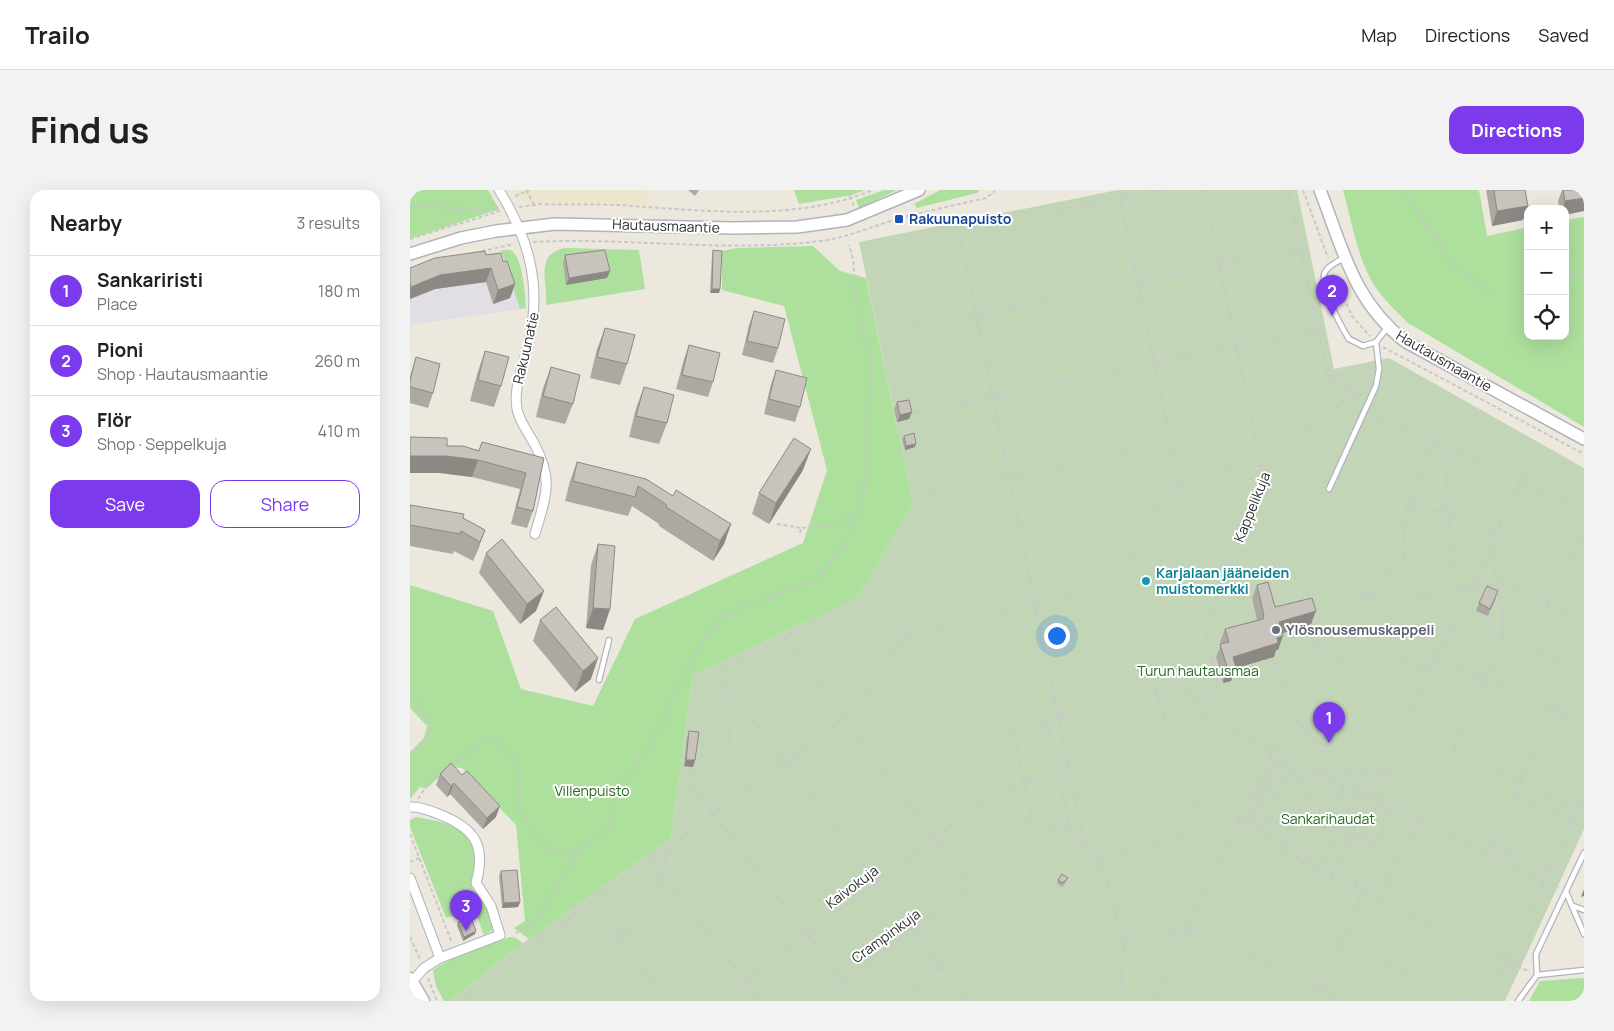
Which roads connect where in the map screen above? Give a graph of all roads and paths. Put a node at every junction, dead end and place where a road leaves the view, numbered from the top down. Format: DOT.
graph roads {
  1 [pos="499,190"];
  2 [pos="530,190"];
  3 [pos="847,190"];
  4 [pos="873,190"];
  5 [pos="919,190"];
  6 [pos="1164,190"];
  7 [pos="1204,190"];
  8 [pos="1288,190"];
  9 [pos="1320,190"];
  10 [pos="1403,190"];
  11 [pos="526,191"];
  12 [pos="515,196"];
  13 [pos="1120,198"];
  14 [pos="852,199"];
  15 [pos="534,205"];
  16 [pos="410,206"];
  17 [pos="521,206"];
  18 [pos="1041,214"];
  19 [pos="519,227"];
  20 [pos="959,231"];
  21 [pos="410,239"];
  22 [pos="511,245"];
  23 [pos="849,245"];
  24 [pos="1300,248"];
  25 [pos="410,254"];
  26 [pos="468,254"];
  27 [pos="1344,258"];
  28 [pos="1220,264"];
  29 [pos="1569,274"];
  30 [pos="1584,277"];
  31 [pos="1137,281"];
  32 [pos="1493,294"];
  33 [pos="977,314"];
  34 [pos="1388,326"];
  35 [pos="892,329"];
  36 [pos="1318,329"];
  37 [pos="1376,342"];
  38 [pos="1236,346"];
  39 [pos="1154,363"];
  40 [pos="1328,376"];
  41 [pos="1354,394"];
  42 [pos="993,396"];
  43 [pos="915,413"];
  44 [pos="1364,413"];
  45 [pos="1584,438"];
  46 [pos="1434,441"];
  47 [pos="1170,445"];
  48 [pos="1445,446"];
  49 [pos="1535,451"];
  50 [pos="1276,463"];
  51 [pos="1269,464"];
  52 [pos="1261,466"];
  53 [pos="1264,474"];
  54 [pos="1009,478"];
  55 [pos="1519,482"];
  56 [pos="1180,486"];
  57 [pos="1329,488"];
  58 [pos="926,493"];
  59 [pos="1406,511"];
  60 [pos="1448,511"];
  61 [pos="1584,511"];
  62 [pos="853,518"];
  63 [pos="777,524"];
  64 [pos="801,528"];
  65 [pos="1584,529"];
  66 [pos="1497,532"];
  67 [pos="800,533"];
  68 [pos="535,534"];
  69 [pos="1491,553"];
  70 [pos="1403,558"];
  71 [pos="1129,566"];
  72 [pos="1451,566"];
  73 [pos="1294,576"];
  74 [pos="1476,579"];
  75 [pos="1133,581"];
  76 [pos="1496,584"];
  77 [pos="1221,586"];
  78 [pos="1479,587"];
  79 [pos="1470,588"];
  80 [pos="1260,590"];
  81 [pos="1365,595"];
  82 [pos="1547,602"];
  83 [pos="1035,604"];
  84 [pos="1584,620"];
  85 [pos="909,634"];
  86 [pos="1504,635"];
  87 [pos="1446,636"];
  88 [pos="784,638"];
  89 [pos="609,640"];
  90 [pos="1313,646"];
  91 [pos="1584,646"];
  92 [pos="1284,648"];
  93 [pos="1380,649"];
  94 [pos="1436,656"];
  95 [pos="1161,659"];
  96 [pos="1217,662"];
  97 [pos="1562,662"];
  98 [pos="1212,664"];
  99 [pos="1278,666"];
  100 [pos="1428,672"];
  101 [pos="1150,674"];
  102 [pos="1486,679"];
  103 [pos="599,680"];
  104 [pos="1170,686"];
  105 [pos="1155,689"];
  106 [pos="727,690"];
  107 [pos="410,695"];
  108 [pos="1055,701"];
  109 [pos="1554,711"];
  110 [pos="1059,717"];
  111 [pos="1181,718"];
  112 [pos="844,719"];
  113 [pos="1047,721"];
  114 [pos="1584,725"];
  115 [pos="965,728"];
  116 [pos="1013,731"];
  117 [pos="972,743"];
  118 [pos="1393,743"];
  119 [pos="1273,749"];
  120 [pos="1454,750"];
  121 [pos="410,756"];
  122 [pos="1269,758"];
  123 [pos="1275,761"];
  124 [pos="785,762"];
  125 [pos="1280,764"];
  126 [pos="1290,769"];
  127 [pos="1319,770"];
  128 [pos="1350,772"];
  129 [pos="1365,772"];
  130 [pos="1380,773"];
  131 [pos="1058,774"];
  132 [pos="1298,776"];
  133 [pos="1334,781"];
  134 [pos="1520,782"];
  135 [pos="1024,783"];
  136 [pos="1313,783"];
  137 [pos="1345,786"];
  138 [pos="1357,792"];
  139 [pos="1515,794"];
  140 [pos="1369,797"];
  141 [pos="1584,798"];
  142 [pos="1395,801"];
  143 [pos="1379,802"];
  144 [pos="413,807"];
  145 [pos="1392,808"];
  146 [pos="1578,810"];
  147 [pos="713,815"];
  148 [pos="1008,815"];
  149 [pos="1200,819"];
  150 [pos="1315,819"];
  151 [pos="1032,820"];
  152 [pos="1238,820"];
  153 [pos="1419,821"];
  154 [pos="1573,821"];
  155 [pos="1216,822"];
  156 [pos="1245,823"];
  157 [pos="1327,825"];
  158 [pos="1250,826"];
  159 [pos="1339,830"];
  160 [pos="1261,831"];
  161 [pos="410,834"];
  162 [pos="1071,834"];
  163 [pos="1270,835"];
  164 [pos="1351,836"];
  165 [pos="936,837"];
  166 [pos="1362,841"];
  167 [pos="1284,842"];
  168 [pos="1491,845"];
  169 [pos="669,846"];
  170 [pos="1374,846"];
  171 [pos="1085,848"];
  172 [pos="580,851"];
  173 [pos="1584,853"];
  174 [pos="1487,854"];
  175 [pos="419,858"];
  176 [pos="1095,859"];
  177 [pos="1296,860"];
  178 [pos="410,862"];
  179 [pos="1307,865"];
  180 [pos="1394,865"];
  181 [pos="1319,871"];
  182 [pos="1549,871"];
  183 [pos="662,872"];
  184 [pos="1332,877"];
  185 [pos="410,878"];
  186 [pos="1544,881"];
  187 [pos="876,882"];
  188 [pos="1342,882"];
  189 [pos="1354,888"];
  190 [pos="1360,891"];
  191 [pos="1566,892"];
  192 [pos="1381,901"];
  193 [pos="1573,906"];
  194 [pos="1584,910"];
  195 [pos="565,922"];
  196 [pos="1188,927"];
  197 [pos="914,928"];
  198 [pos="516,933"];
  199 [pos="620,934"];
  200 [pos="807,934"];
  201 [pos="1584,934"];
  202 [pos="1335,938"];
  203 [pos="1344,942"];
  204 [pos="1124,944"];
  205 [pos="456,952"];
  206 [pos="440,958"];
  207 [pos="1506,961"];
  208 [pos="942,966"];
  209 [pos="1584,970"];
  210 [pos="1537,975"];
  211 [pos="844,980"];
  212 [pos="411,982"];
  213 [pos="746,982"];
  214 [pos="1321,990"];
  215 [pos="423,1001"];
  216 [pos="459,1001"];
  217 [pos="667,1001"];
  218 [pos="722,1001"];
  219 [pos="764,1001"];
  220 [pos="816,1001"];
  221 [pos="860,1001"];
  222 [pos="896,1001"];
  223 [pos="968,1001"];
  224 [pos="1120,1001"];
  225 [pos="1153,1001"];
  226 [pos="1316,1001"];
  227 [pos="1346,1001"];
  228 [pos="1467,1001"];
  229 [pos="1486,1001"];
  230 [pos="1518,1001"];
  1 -- 19 [label="street, Rakuunatie"];
  2 -- 11 [label="path"];
  3 -- 14 [label="path"];
  4 -- 14 [label="path"];
  5 -- 19 [label="street, Hautausmaantie"];
  6 -- 13 [label="path"];
  7 -- 28 [label="path"];
  8 -- 24 [label="path"];
  9 -- 27 [label="street, Hautausmaantie"];
  10 -- 32 [label="path"];
  11 -- 12 [label="path"];
  11 -- 15 [label="path"];
  13 -- 18 [label="path"];
  13 -- 31 [label="path"];
  14 -- 15 [label="path"];
  15 -- 17 [label="path"];
  16 -- 21 [label="path"];
  19 -- 25 [label="street, Hautausmaantie"];
  19 -- 68 [label="street, Rakuunatie"];
  20 -- 33 [label="path"];
  22 -- 26 [label="path"];
  23 -- 62 [label="path"];
  24 -- 28 [label="path"];
  24 -- 36 [label="path"];
  27 -- 34 [label="street, Hautausmaantie"];
  27 -- 37 [label="lane"];
  28 -- 31 [label="path"];
  28 -- 38 [label="path"];
  29 -- 30 [label="path"];
  31 -- 33 [label="path"];
  31 -- 39 [label="path"];
  33 -- 35 [label="path"];
  33 -- 42 [label="path"];
  34 -- 37 [label="lane"];
  34 -- 45 [label="street, Hautausmaantie"];
  36 -- 38 [label="path"];
  36 -- 40 [label="path"];
  37 -- 44 [label="lane"];
  38 -- 39 [label="path"];
  38 -- 52 [label="path"];
  39 -- 42 [label="path"];
  39 -- 47 [label="path"];
  40 -- 41 [label="path"];
  40 -- 41 [label="path, Kappelikuja"];
  41 -- 44 [label="path"];
  41 -- 51 [label="path, Kappelikuja"];
  42 -- 43 [label="path"];
  42 -- 54 [label="path"];
  44 -- 46 [label="path"];
  44 -- 57 [label="lane"];
  46 -- 48 [label="path"];
  46 -- 59 [label="path"];
  47 -- 54 [label="path"];
  47 -- 56 [label="path"];
  48 -- 55 [label="path"];
  48 -- 60 [label="path"];
  49 -- 55 [label="path"];
  50 -- 51 [label="path"];
  51 -- 52 [label="path"];
  51 -- 53 [label="path, Kappelikuja"];
  52 -- 53 [label="path"];
  52 -- 56 [label="path"];
  53 -- 77 [label="path, Kappelikuja"];
  54 -- 58 [label="path"];
  54 -- 83 [label="path"];
  55 -- 61 [label="path"];
  55 -- 66 [label="path"];
  56 -- 71 [label="path"];
  59 -- 60 [label="path"];
  59 -- 70 [label="path"];
  60 -- 66 [label="path"];
  60 -- 72 [label="path"];
  62 -- 64 [label="path"];
  62 -- 172 [label="path"];
  63 -- 64 [label="path"];
  64 -- 67 [label="path"];
  65 -- 82 [label="path"];
  66 -- 69 [label="path"];
  69 -- 74 [label="path"];
  69 -- 76 [label="path"];
  70 -- 72 [label="path"];
  70 -- 81 [label="path"];
  72 -- 74 [label="path"];
  73 -- 90 [label="path"];
  74 -- 78 [label="path"];
  74 -- 79 [label="path"];
  75 -- 83 [label="path"];
  76 -- 78 [label="path"];
  76 -- 82 [label="path"];
  76 -- 86 [label="path"];
  77 -- 80 [label="path"];
  77 -- 98 [label="path, Kappelikuja"];
  78 -- 79 [label="path"];
  79 -- 81 [label="path"];
  79 -- 87 [label="path"];
  81 -- 90 [label="path"];
  82 -- 84 [label="path"];
  83 -- 85 [label="path"];
  83 -- 108 [label="path"];
  85 -- 88 [label="path"];
  85 -- 112 [label="path"];
  86 -- 87 [label="path"];
  86 -- 97 [label="path"];
  86 -- 102 [label="path"];
  87 -- 94 [label="path"];
  88 -- 106 [label="path"];
  88 -- 112 [label="path"];
  89 -- 103 [label="lane"];
  90 -- 92 [label="path"];
  91 -- 109 [label="path"];
  93 -- 100 [label="path"];
  94 -- 100 [label="path"];
  94 -- 102 [label="path"];
  95 -- 101 [label="path"];
  96 -- 98 [label="path"];
  98 -- 98 [label="path, Kappelikuja"];
  99 -- 127 [label="path"];
  100 -- 118 [label="path"];
  101 -- 105 [label="path"];
  101 -- 108 [label="path"];
  102 -- 109 [label="path"];
  102 -- 120 [label="path"];
  104 -- 105 [label="path"];
  105 -- 110 [label="path"];
  105 -- 149 [label="path"];
  106 -- 124 [label="path"];
  106 -- 147 [label="path"];
  107 -- 121 [label="path"];
  108 -- 110 [label="path"];
  108 -- 115 [label="path"];
  109 -- 114 [label="path"];
  109 -- 134 [label="path"];
  110 -- 113 [label="path"];
  110 -- 171 [label="path"];
  111 -- 119 [label="path"];
  112 -- 124 [label="path"];
  112 -- 165 [label="path"];
  113 -- 116 [label="path"];
  113 -- 131 [label="path"];
  116 -- 117 [label="path"];
  116 -- 135 [label="path"];
  119 -- 122 [label="path"];
  119 -- 127 [label="path"];
  120 -- 134 [label="path"];
  120 -- 153 [label="path"];
  122 -- 123 [label="path"];
  122 -- 152 [label="path"];
  123 -- 125 [label="path"];
  123 -- 156 [label="path"];
  124 -- 147 [label="path"];
  124 -- 187 [label="path"];
  125 -- 126 [label="path"];
  125 -- 158 [label="path"];
  126 -- 132 [label="path"];
  126 -- 160 [label="path"];
  127 -- 128 [label="path"];
  127 -- 133 [label="path"];
  127 -- 136 [label="path"];
  128 -- 129 [label="path"];
  128 -- 137 [label="path"];
  129 -- 130 [label="path"];
  129 -- 138 [label="path"];
  130 -- 140 [label="path"];
  130 -- 143 [label="path"];
  131 -- 135 [label="path, Kaivokuja"];
  131 -- 162 [label="path"];
  132 -- 136 [label="path"];
  132 -- 163 [label="path"];
  133 -- 137 [label="path"];
  133 -- 150 [label="path"];
  134 -- 139 [label="path"];
  134 -- 146 [label="path"];
  135 -- 151 [label="path"];
  135 -- 165 [label="path, Kaivokuja"];
  136 -- 167 [label="path"];
  137 -- 138 [label="path"];
  137 -- 157 [label="path"];
  138 -- 140 [label="path"];
  138 -- 159 [label="path"];
  139 -- 154 [label="path"];
  139 -- 168 [label="path"];
  140 -- 143 [label="path"];
  140 -- 164 [label="path"];
  141 -- 146 [label="path"];
  142 -- 145 [label="path"];
  143 -- 145 [label="path"];
  143 -- 166 [label="path"];
  144 -- 172 [label="path"];
  144 -- 205 [label="street"];
  145 -- 153 [label="path"];
  145 -- 170 [label="path"];
  146 -- 154 [label="path"];
  147 -- 169 [label="path"];
  147 -- 200 [label="path"];
  148 -- 151 [label="path"];
  150 -- 157 [label="path"];
  150 -- 177 [label="path"];
  151 -- 162 [label="path"];
  152 -- 156 [label="path"];
  152 -- 196 [label="path"];
  153 -- 174 [label="path"];
  153 -- 180 [label="path"];
  154 -- 182 [label="path"];
  155 -- 176 [label="path"];
  156 -- 158 [label="path"];
  157 -- 159 [label="path"];
  157 -- 179 [label="path"];
  158 -- 160 [label="path"];
  159 -- 164 [label="path"];
  159 -- 181 [label="path"];
  160 -- 163 [label="path"];
  161 -- 175 [label="path"];
  162 -- 171 [label="path"];
  163 -- 167 [label="path"];
  164 -- 166 [label="path"];
  164 -- 184 [label="path"];
  165 -- 187 [label="path, Kaivokuja"];
  165 -- 197 [label="path, Crampinkuja"];
  166 -- 170 [label="path"];
  166 -- 188 [label="path"];
  167 -- 177 [label="path"];
  168 -- 174 [label="path"];
  168 -- 182 [label="path"];
  169 -- 183 [label="path"];
  169 -- 195 [label="path"];
  170 -- 189 [label="path"];
  171 -- 176 [label="path"];
  172 -- 198 [label="path"];
  173 -- 191 [label="lane"];
  174 -- 186 [label="path"];
  175 -- 178 [label="path"];
  175 -- 205 [label="path"];
  176 -- 204 [label="path"];
  177 -- 179 [label="path"];
  179 -- 181 [label="path"];
  180 -- 190 [label="path"];
  180 -- 192 [label="path"];
  181 -- 184 [label="path"];
  182 -- 186 [label="path"];
  183 -- 199 [label="path"];
  183 -- 213 [label="path"];
  184 -- 188 [label="path"];
  185 -- 206 [label="street"];
  186 -- 191 [label="path"];
  186 -- 207 [label="path"];
  187 -- 197 [label="path"];
  187 -- 200 [label="path, Kaivokuja"];
  188 -- 189 [label="path"];
  189 -- 190 [label="path"];
  190 -- 192 [label="path"];
  190 -- 203 [label="path"];
  191 -- 193 [label="lane"];
  191 -- 210 [label="lane"];
  192 -- 207 [label="path"];
  193 -- 194 [label="lane"];
  193 -- 201 [label="lane"];
  195 -- 199 [label="path"];
  195 -- 216 [label="path"];
  196 -- 204 [label="path"];
  196 -- 214 [label="path"];
  196 -- 225 [label="path"];
  197 -- 208 [label="path"];
  197 -- 211 [label="path, Crampinkuja"];
  199 -- 217 [label="path"];
  200 -- 211 [label="path"];
  200 -- 213 [label="path, Kaivokuja"];
  202 -- 203 [label="path"];
  203 -- 214 [label="path"];
  203 -- 228 [label="path"];
  204 -- 224 [label="path"];
  205 -- 206 [label="street"];
  206 -- 212 [label="street"];
  207 -- 210 [label="path"];
  207 -- 229 [label="path"];
  208 -- 222 [label="path"];
  208 -- 223 [label="path"];
  209 -- 210 [label="lane"];
  210 -- 230 [label="lane"];
  211 -- 220 [label="path, Crampinkuja"];
  211 -- 221 [label="path"];
  212 -- 215 [label="main road"];
  213 -- 218 [label="path, Kaivokuja"];
  213 -- 219 [label="path"];
  214 -- 226 [label="path"];
  214 -- 227 [label="path"];
}
